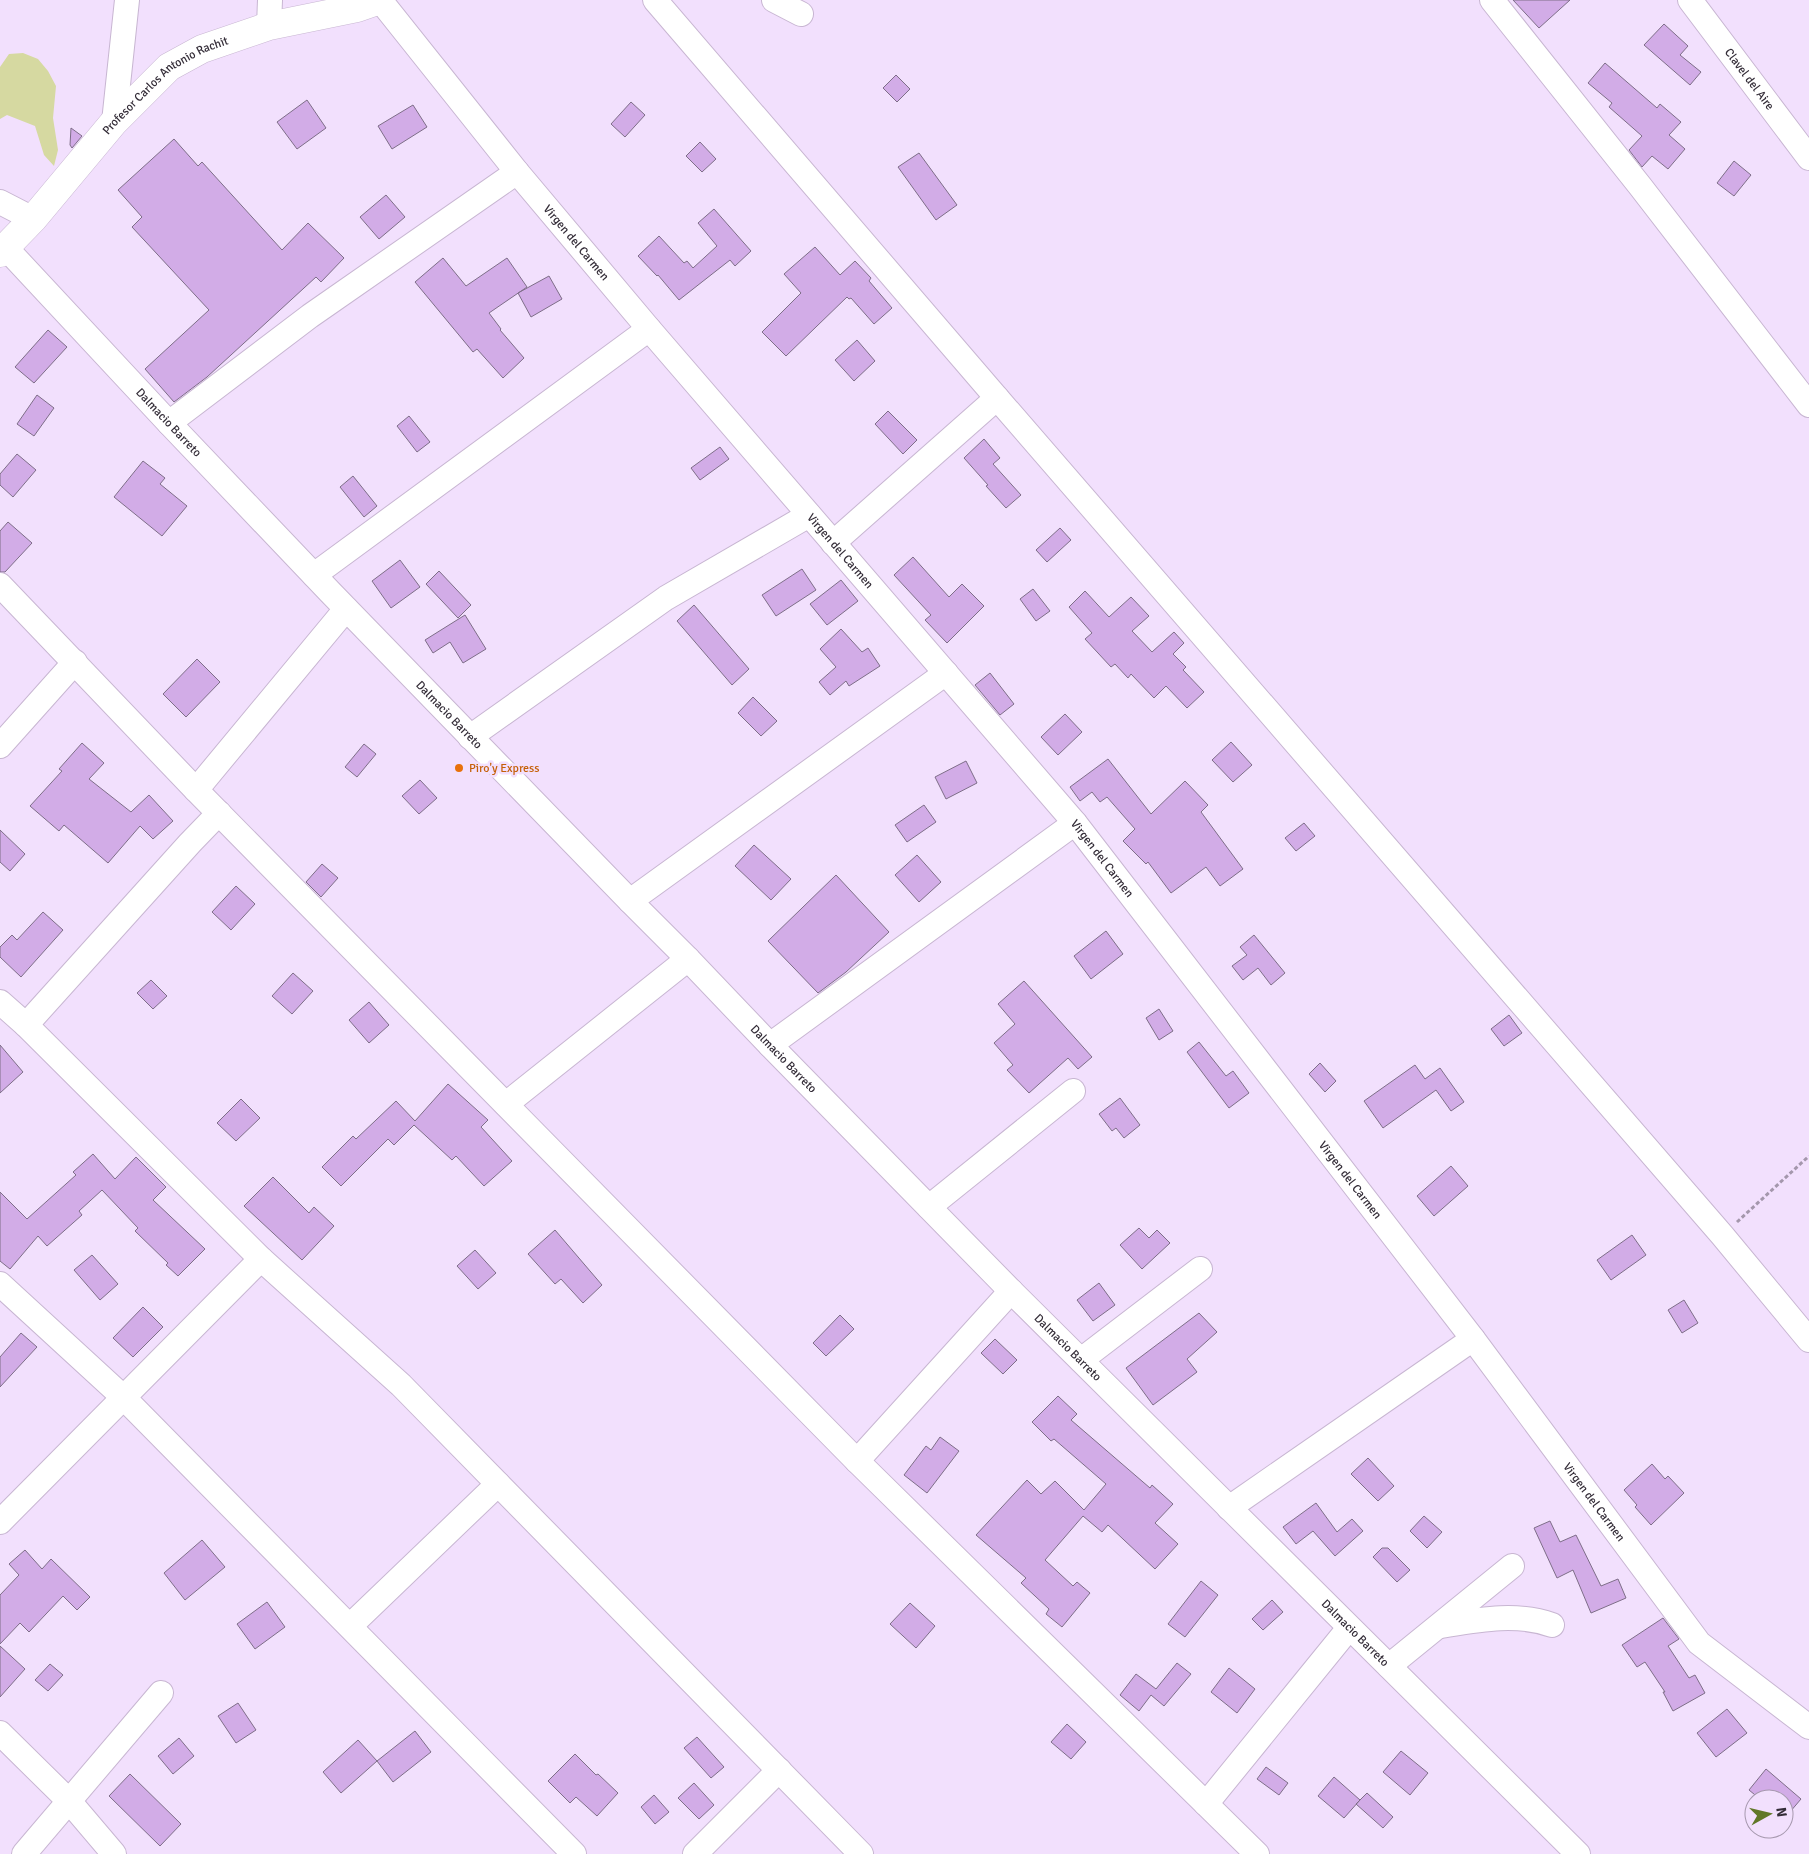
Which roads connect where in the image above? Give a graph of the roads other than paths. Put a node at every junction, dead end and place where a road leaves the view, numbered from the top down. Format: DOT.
graph roads {
  1 [pos="127,0"];
  2 [pos="380,0"];
  3 [pos="655,0"];
  4 [pos="774,0"];
  5 [pos="1492,0"];
  6 [pos="1690,0"];
  7 [pos="270,13"];
  8 [pos="801,14"];
  9 [pos="114,122"];
  10 [pos="1809,158"];
  11 [pos="517,172"];
  12 [pos="0,202"];
  13 [pos="33,219"];
  14 [pos="2,250"];
  15 [pos="649,330"];
  16 [pos="996,398"];
  17 [pos="1809,405"];
  18 [pos="169,423"];
  19 [pos="809,515"];
  20 [pos="833,543"];
  21 [pos="314,576"];
  22 [pos="0,585"];
  23 [pos="346,609"];
  24 [pos="75,662"];
  25 [pos="946,673"];
  26 [pos="470,737"];
  27 [pos="0,746"];
  28 [pos="196,790"];
  29 [pos="219,814"];
  30 [pos="1075,824"];
  31 [pos="630,901"];
  32 [pos="688,959"];
  33 [pos="0,1002"];
  34 [pos="26,1025"];
  35 [pos="770,1045"];
  36 [pos="1073,1091"];
  37 [pos="506,1104"];
  38 [pos="929,1206"];
  39 [pos="261,1259"];
  40 [pos="1200,1268"];
  41 [pos="0,1284"];
  42 [pos="1011,1291"];
  43 [pos="1473,1339"];
  44 [pos="1809,1340"];
  45 [pos="1081,1360"];
  46 [pos="123,1397"];
  47 [pos="857,1460"];
  48 [pos="498,1484"];
  49 [pos="1229,1508"];
  50 [pos="0,1522"];
  51 [pos="1512,1566"];
  52 [pos="1552,1625"];
  53 [pos="350,1626"];
  54 [pos="1439,1627"];
  55 [pos="1349,1628"];
  56 [pos="1389,1666"];
  57 [pos="161,1693"];
  58 [pos="1809,1727"];
  59 [pos="0,1732"];
  60 [pos="779,1770"];
  61 [pos="70,1801"];
  62 [pos="1206,1804"];
  63 [pos="24,1854"];
  64 [pos="114,1854"];
  65 [pos="574,1854"];
  66 [pos="695,1854"];
  67 [pos="861,1854"];
  68 [pos="1257,1854"];
  69 [pos="1578,1854"];
  1 -- 9 [label="street"];
  2 -- 7 [label="main road, Profesor Carlos Antonio Rachit"];
  2 -- 11 [label="street, Virgen del Carmen"];
  3 -- 16 [label="street"];
  4 -- 8 [label="street"];
  5 -- 17 [label="street"];
  6 -- 10 [label="street, Clavel del Aire"];
  7 -- 9 [label="main road, Profesor Carlos Antonio Rachit"];
  9 -- 13 [label="main road, Profesor Carlos Antonio Rachit"];
  11 -- 15 [label="street, Virgen del Carmen"];
  11 -- 18 [label="street"];
  12 -- 13 [label="street"];
  13 -- 14 [label="main road, Profesor Carlos Antonio Rachit"];
  14 -- 18 [label="street, Dalmacio Barreto"];
  15 -- 19 [label="street, Virgen del Carmen"];
  15 -- 21 [label="street"];
  16 -- 20 [label="street"];
  16 -- 44 [label="street"];
  18 -- 21 [label="street, Dalmacio Barreto"];
  19 -- 20 [label="street, Virgen del Carmen"];
  19 -- 26 [label="street"];
  20 -- 25 [label="street, Virgen del Carmen"];
  21 -- 23 [label="street, Dalmacio Barreto"];
  22 -- 24 [label="street"];
  23 -- 26 [label="street, Dalmacio Barreto"];
  23 -- 28 [label="street"];
  24 -- 27 [label="street"];
  24 -- 28 [label="street"];
  25 -- 30 [label="street, Virgen del Carmen"];
  25 -- 31 [label="street"];
  26 -- 31 [label="street, Dalmacio Barreto"];
  28 -- 29 [label="street"];
  29 -- 34 [label="street"];
  29 -- 37 [label="street"];
  30 -- 35 [label="street"];
  30 -- 43 [label="street, Virgen del Carmen"];
  31 -- 32 [label="street, Dalmacio Barreto"];
  32 -- 35 [label="street, Dalmacio Barreto"];
  32 -- 37 [label="street"];
  33 -- 34 [label="street"];
  34 -- 39 [label="street"];
  35 -- 38 [label="street, Dalmacio Barreto"];
  36 -- 38 [label="street"];
  37 -- 47 [label="street"];
  38 -- 42 [label="street, Dalmacio Barreto"];
  39 -- 46 [label="street"];
  39 -- 48 [label="street"];
  40 -- 45 [label="street"];
  41 -- 46 [label="street"];
  42 -- 45 [label="street, Dalmacio Barreto"];
  42 -- 47 [label="street"];
  43 -- 49 [label="street"];
  43 -- 58 [label="street, Virgen del Carmen"];
  45 -- 49 [label="street, Dalmacio Barreto"];
  46 -- 50 [label="street"];
  46 -- 53 [label="street"];
  47 -- 62 [label="street"];
  48 -- 53 [label="street"];
  48 -- 60 [label="street"];
  49 -- 55 [label="street, Dalmacio Barreto"];
  51 -- 54 [label="street"];
  52 -- 54 [label="street"];
  53 -- 65 [label="street"];
  54 -- 56 [label="street"];
  55 -- 56 [label="street, Dalmacio Barreto"];
  55 -- 62 [label="street"];
  56 -- 69 [label="street, Dalmacio Barreto"];
  57 -- 61 [label="street"];
  59 -- 61 [label="street"];
  60 -- 66 [label="street"];
  60 -- 67 [label="street"];
  61 -- 63 [label="street"];
  61 -- 64 [label="street"];
  62 -- 68 [label="street"];
}
